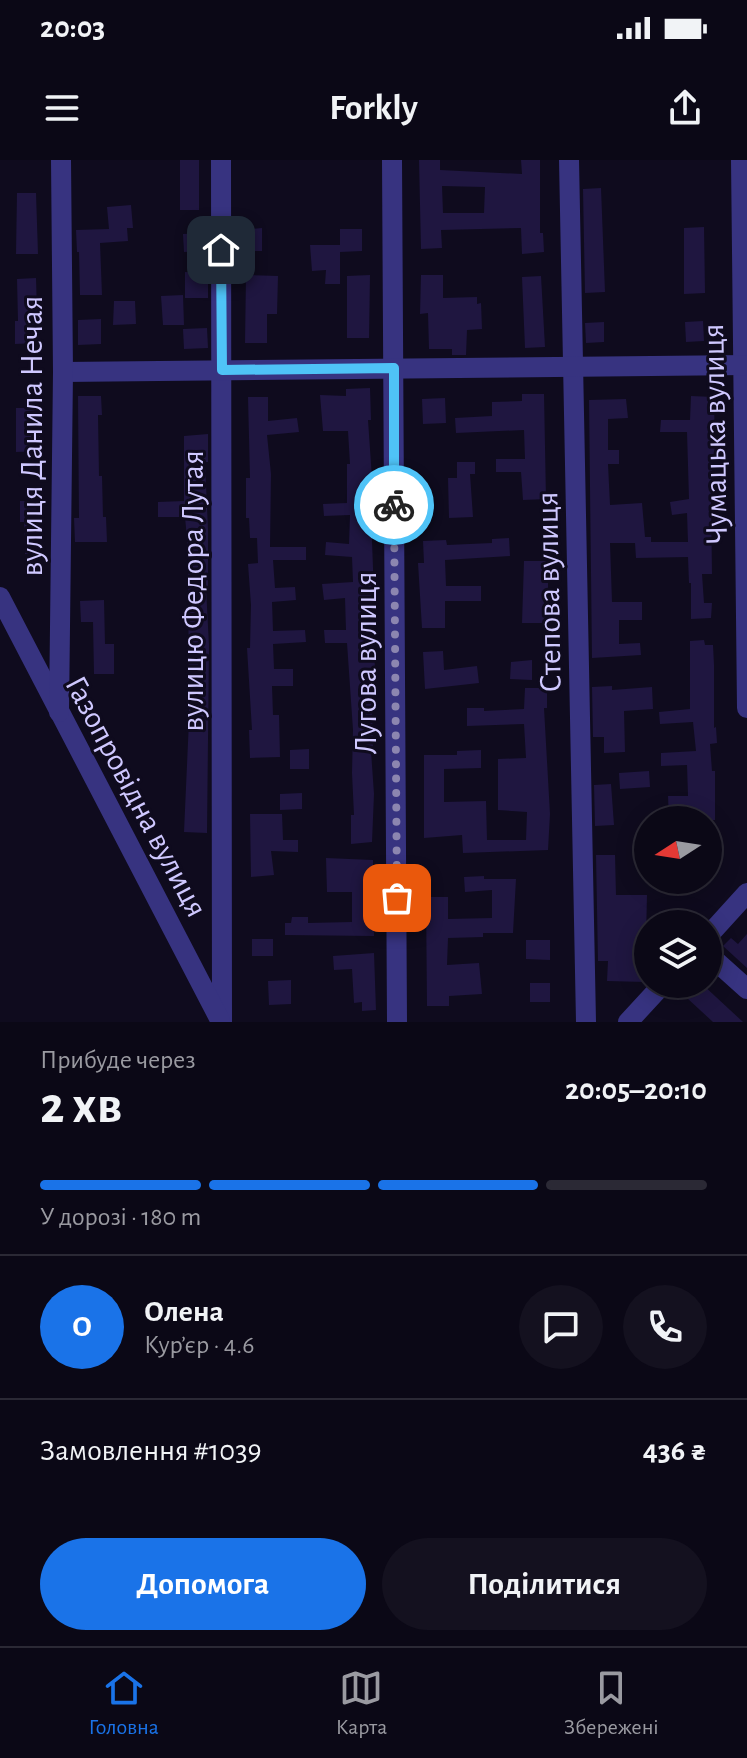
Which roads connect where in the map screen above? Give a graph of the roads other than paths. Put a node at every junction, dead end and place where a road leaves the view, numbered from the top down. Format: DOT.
graph roads {
  1 [pos="61,160"];
  2 [pos="221,160"];
  3 [pos="392,160"];
  4 [pos="569,160"];
  5 [pos="741,160"];
  6 [pos="745,365"];
  7 [pos="573,367"];
  8 [pos="394,368"];
  9 [pos="222,370"];
  10 [pos="63,372"];
  11 [pos="0,597"];
  12 [pos="747,708"];
  13 [pos="59,712"];
  14 [pos="747,893"];
  15 [pos="722,921"];
  16 [pos="722,967"];
  17 [pos="747,989"];
  18 [pos="650,998"];
  19 [pos="222,1022"];
  20 [pos="397,1022"];
  21 [pos="586,1022"];
  22 [pos="628,1022"];
  1 -- 10 [label="street, вулиця Данила Нечая"];
  2 -- 9 [label="street, вулицю Федора Лутая"];
  3 -- 8 [label="street, Лугова вулиця"];
  4 -- 7 [label="street, Степова вулиця"];
  5 -- 6 [label="street, Чумацька вулиця"];
  6 -- 7 [label="street"];
  6 -- 12 [label="street, Чумацька вулиця"];
  7 -- 8 [label="street"];
  7 -- 21 [label="street, Степова вулиця"];
  8 -- 9 [label="street"];
  8 -- 20 [label="street, Лугова вулиця"];
  9 -- 10 [label="street"];
  9 -- 19 [label="street, вулицю Федора Лутая"];
  10 -- 13 [label="street, вулиця Данила Нечая"];
  11 -- 13 [label="street, Газопровідна вулиця"];
  13 -- 19 [label="street, Газопровідна вулиця"];
  14 -- 15 [label="street"];
  16 -- 17 [label="street"];
  18 -- 22 [label="street"];
}
